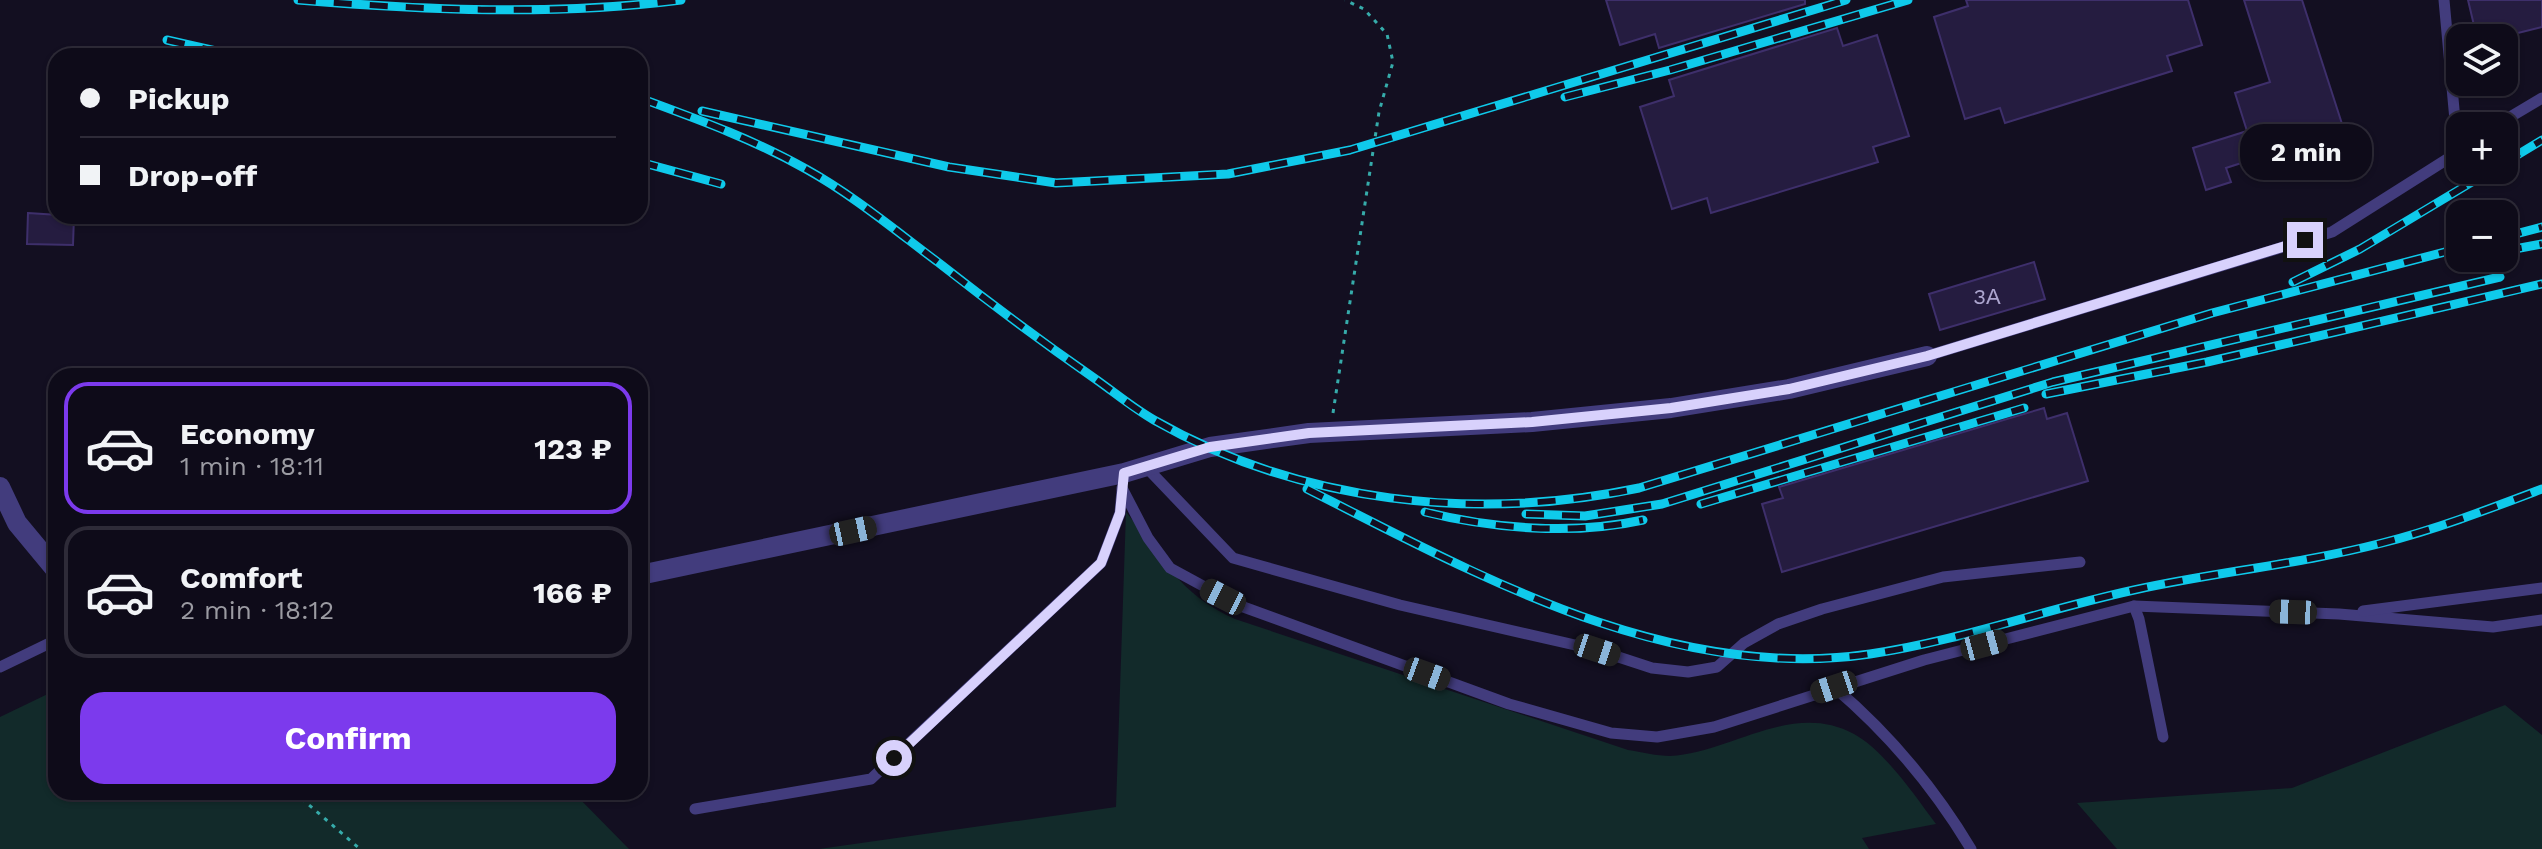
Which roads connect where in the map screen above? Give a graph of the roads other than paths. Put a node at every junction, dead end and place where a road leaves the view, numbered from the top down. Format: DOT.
graph roads {
  1 [pos="2444,0"];
  2 [pos="2542,98"];
  3 [pos="2455,112"];
  4 [pos="2518,112"];
  5 [pos="2446,160"];
  6 [pos="1927,356"];
  7 [pos="1147,468"];
  8 [pos="1123,481"];
  9 [pos="0,487"];
  10 [pos="48,560"];
  11 [pos="2080,562"];
  12 [pos="648,573"];
  13 [pos="2542,588"];
  14 [pos="2134,606"];
  15 [pos="2339,614"];
  16 [pos="2542,620"];
  17 [pos="48,644"];
  18 [pos="0,667"];
  19 [pos="1834,687"];
  20 [pos="2163,737"];
  21 [pos="695,809"];
  22 [pos="1971,849"];
  1 -- 3 [label="lane"];
  2 -- 4 [label="lane"];
  5 -- 6 [label="lane"];
  6 -- 7 [label="street"];
  7 -- 8 [label="street"];
  7 -- 11 [label="lane"];
  8 -- 12 [label="street"];
  8 -- 19 [label="lane"];
  8 -- 21 [label="lane"];
  9 -- 10 [label="street"];
  13 -- 15 [label="lane"];
  14 -- 15 [label="lane"];
  14 -- 19 [label="lane"];
  14 -- 20 [label="lane"];
  15 -- 16 [label="lane"];
  17 -- 18 [label="lane"];
  19 -- 22 [label="lane"];
}
